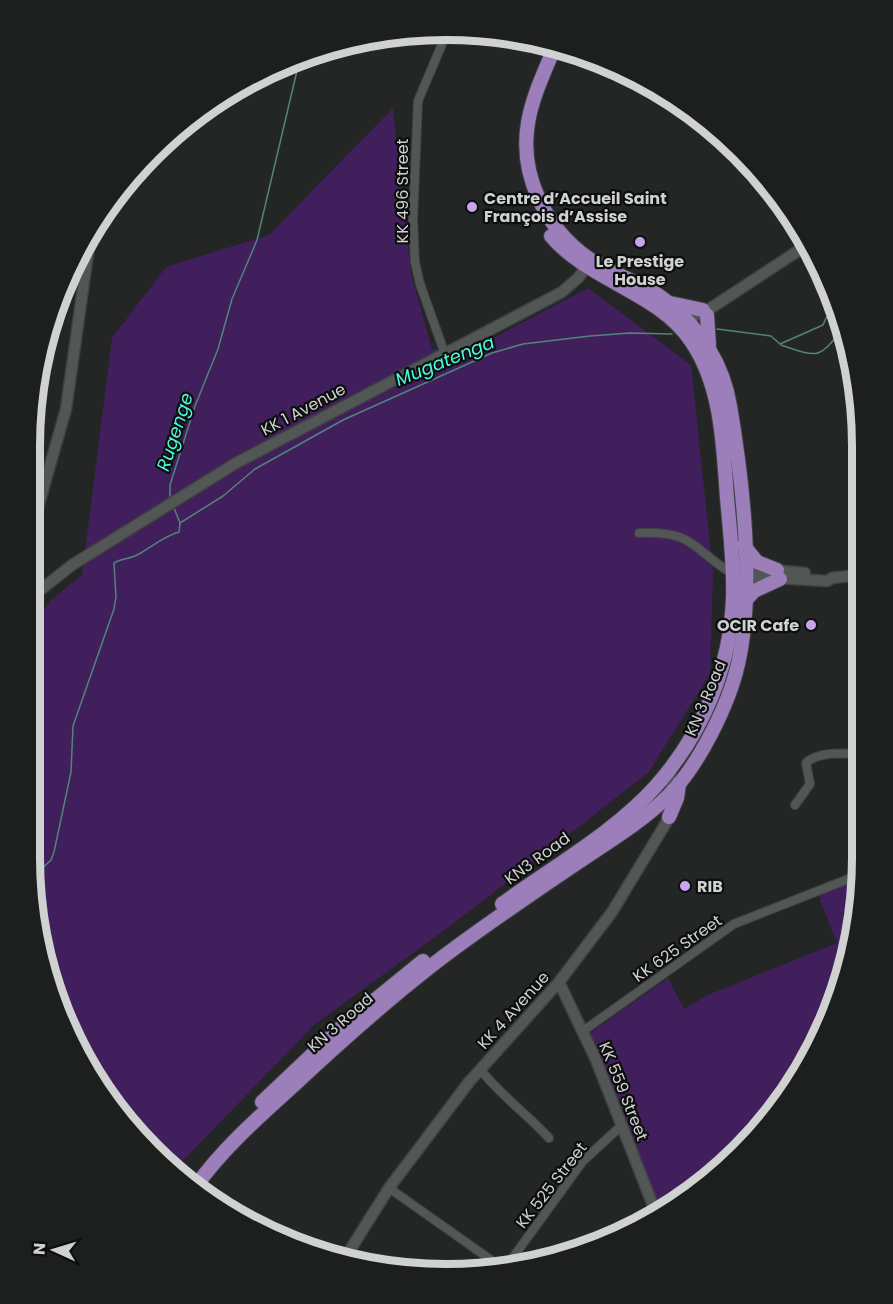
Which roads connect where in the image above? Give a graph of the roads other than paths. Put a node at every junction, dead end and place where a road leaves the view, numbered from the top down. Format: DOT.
graph roads {
  1 [pos="444,40"];
  2 [pos="544,52"];
  3 [pos="552,54"];
  4 [pos="800,248"];
  5 [pos="87,257"];
  6 [pos="588,264"];
  7 [pos="668,302"];
  8 [pos="707,311"];
  9 [pos="686,328"];
  10 [pos="712,353"];
  11 [pos="445,354"];
  12 [pos="725,470"];
  13 [pos="40,500"];
  14 [pos="639,532"];
  15 [pos="744,545"];
  16 [pos="732,569"];
  17 [pos="747,573"];
  18 [pos="778,575"];
  19 [pos="852,576"];
  20 [pos="40,587"];
  21 [pos="745,601"];
  22 [pos="852,754"];
  23 [pos="670,768"];
  24 [pos="679,784"];
  25 [pos="669,795"];
  26 [pos="795,805"];
  27 [pos="665,811"];
  28 [pos="852,878"];
  29 [pos="559,982"];
  30 [pos="583,1031"];
  31 [pos="480,1069"];
  32 [pos="259,1111"];
  33 [pos="622,1125"];
  34 [pos="549,1138"];
  35 [pos="195,1177"];
  36 [pos="200,1181"];
  37 [pos="389,1188"];
  38 [pos="654,1207"];
  39 [pos="349,1252"];
  40 [pos="513,1258"];
  41 [pos="493,1261"];
  1 -- 11 [label="street, KK 496 Street"];
  2 -- 6 [label="highway, KN 3 Road"];
  3 -- 6 [label="highway, KN 3 Road"];
  4 -- 8 [label="main road"];
  5 -- 13 [label="main road"];
  6 -- 7 [label="highway, KN 3 Road"];
  6 -- 9 [label="highway, KN 3 Road"];
  6 -- 11 [label="main road, KK 1 Avenue"];
  7 -- 8 [label="highway"];
  7 -- 9 [label="highway, KN 3 Road"];
  8 -- 9 [label="main road"];
  8 -- 10 [label="highway"];
  9 -- 10 [label="highway, KN 3 Road"];
  9 -- 12 [label="highway, KN 3 Road"];
  10 -- 15 [label="highway, KN 3 Road"];
  11 -- 20 [label="main road, KK 1 Avenue"];
  12 -- 16 [label="highway, KN3 Road"];
  14 -- 16 [label="street"];
  15 -- 17 [label="highway, KN 3 Road"];
  15 -- 18 [label="highway"];
  16 -- 17 [label="main road"];
  16 -- 23 [label="highway, KN3 Road"];
  17 -- 18 [label="main road"];
  17 -- 21 [label="highway, KN 3 Road"];
  18 -- 19 [label="main road"];
  18 -- 21 [label="highway"];
  21 -- 24 [label="highway, KN 3 Road"];
  22 -- 26 [label="street"];
  23 -- 25 [label="main road"];
  23 -- 32 [label="highway, KN3 Road"];
  24 -- 25 [label="highway, KN 3 Road"];
  24 -- 27 [label="highway"];
  25 -- 27 [label="highway, KN 3 Road"];
  27 -- 29 [label="main road, KK 4 Avenue"];
  27 -- 32 [label="highway, KN 3 Road"];
  28 -- 30 [label="street, KK 625 Street"];
  29 -- 30 [label="main road, KK 559 Street"];
  29 -- 31 [label="main road, KK 4 Avenue"];
  30 -- 33 [label="main road, KK 559 Street"];
  31 -- 34 [label="street"];
  31 -- 37 [label="main road, KK 4 Avenue"];
  32 -- 35 [label="highway, KN3 Road"];
  32 -- 36 [label="highway, KN 3 Road"];
  33 -- 38 [label="main road, KK 559 Street"];
  33 -- 40 [label="street, KK 525 Street"];
  37 -- 39 [label="main road, KK 4 Avenue"];
  37 -- 41 [label="street"];
}
